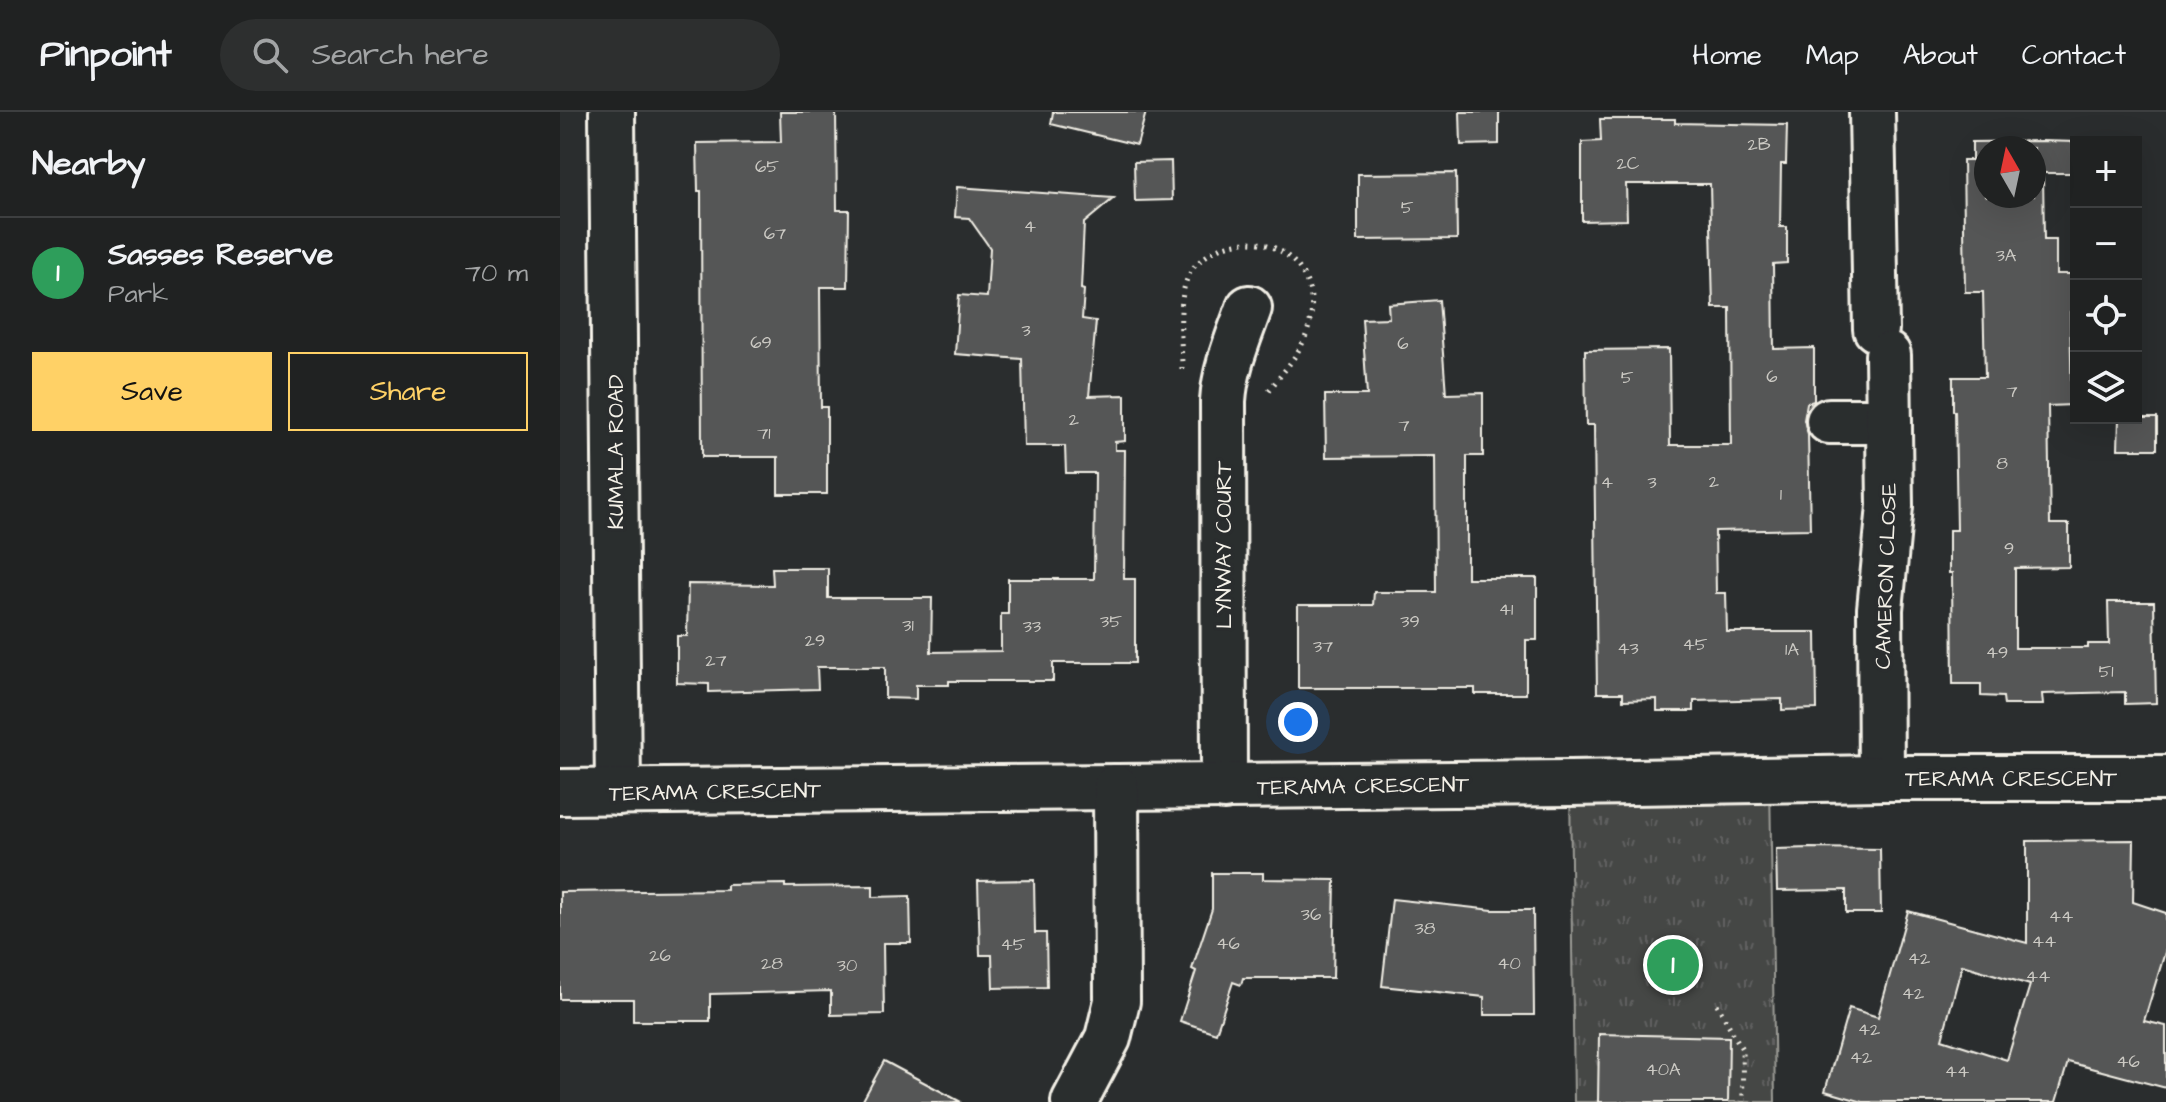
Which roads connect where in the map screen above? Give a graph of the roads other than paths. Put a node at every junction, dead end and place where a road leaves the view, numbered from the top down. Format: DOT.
graph roads {
  1 [pos="612,112"];
  2 [pos="1872,112"];
  3 [pos="1249,308"];
  4 [pos="1829,421"];
  5 [pos="1889,421"];
  6 [pos="1881,778"];
  7 [pos="2166,778"];
  8 [pos="1116,787"];
  9 [pos="1224,787"];
  10 [pos="560,792"];
  11 [pos="618,792"];
  12 [pos="1074,1102"];
  1 -- 11 [label="street, KUMALA ROAD"];
  2 -- 5 [label="street, CAMERON CLOSE"];
  3 -- 9 [label="street, LYNWAY COURT"];
  4 -- 5 [label="street"];
  5 -- 6 [label="street, CAMERON CLOSE"];
  6 -- 7 [label="street, TERAMA CRESCENT"];
  6 -- 9 [label="street, TERAMA CRESCENT"];
  8 -- 9 [label="street, TERAMA CRESCENT"];
  8 -- 11 [label="street, TERAMA CRESCENT"];
  8 -- 12 [label="street"];
  10 -- 11 [label="street, TERAMA CRESCENT"];
}
